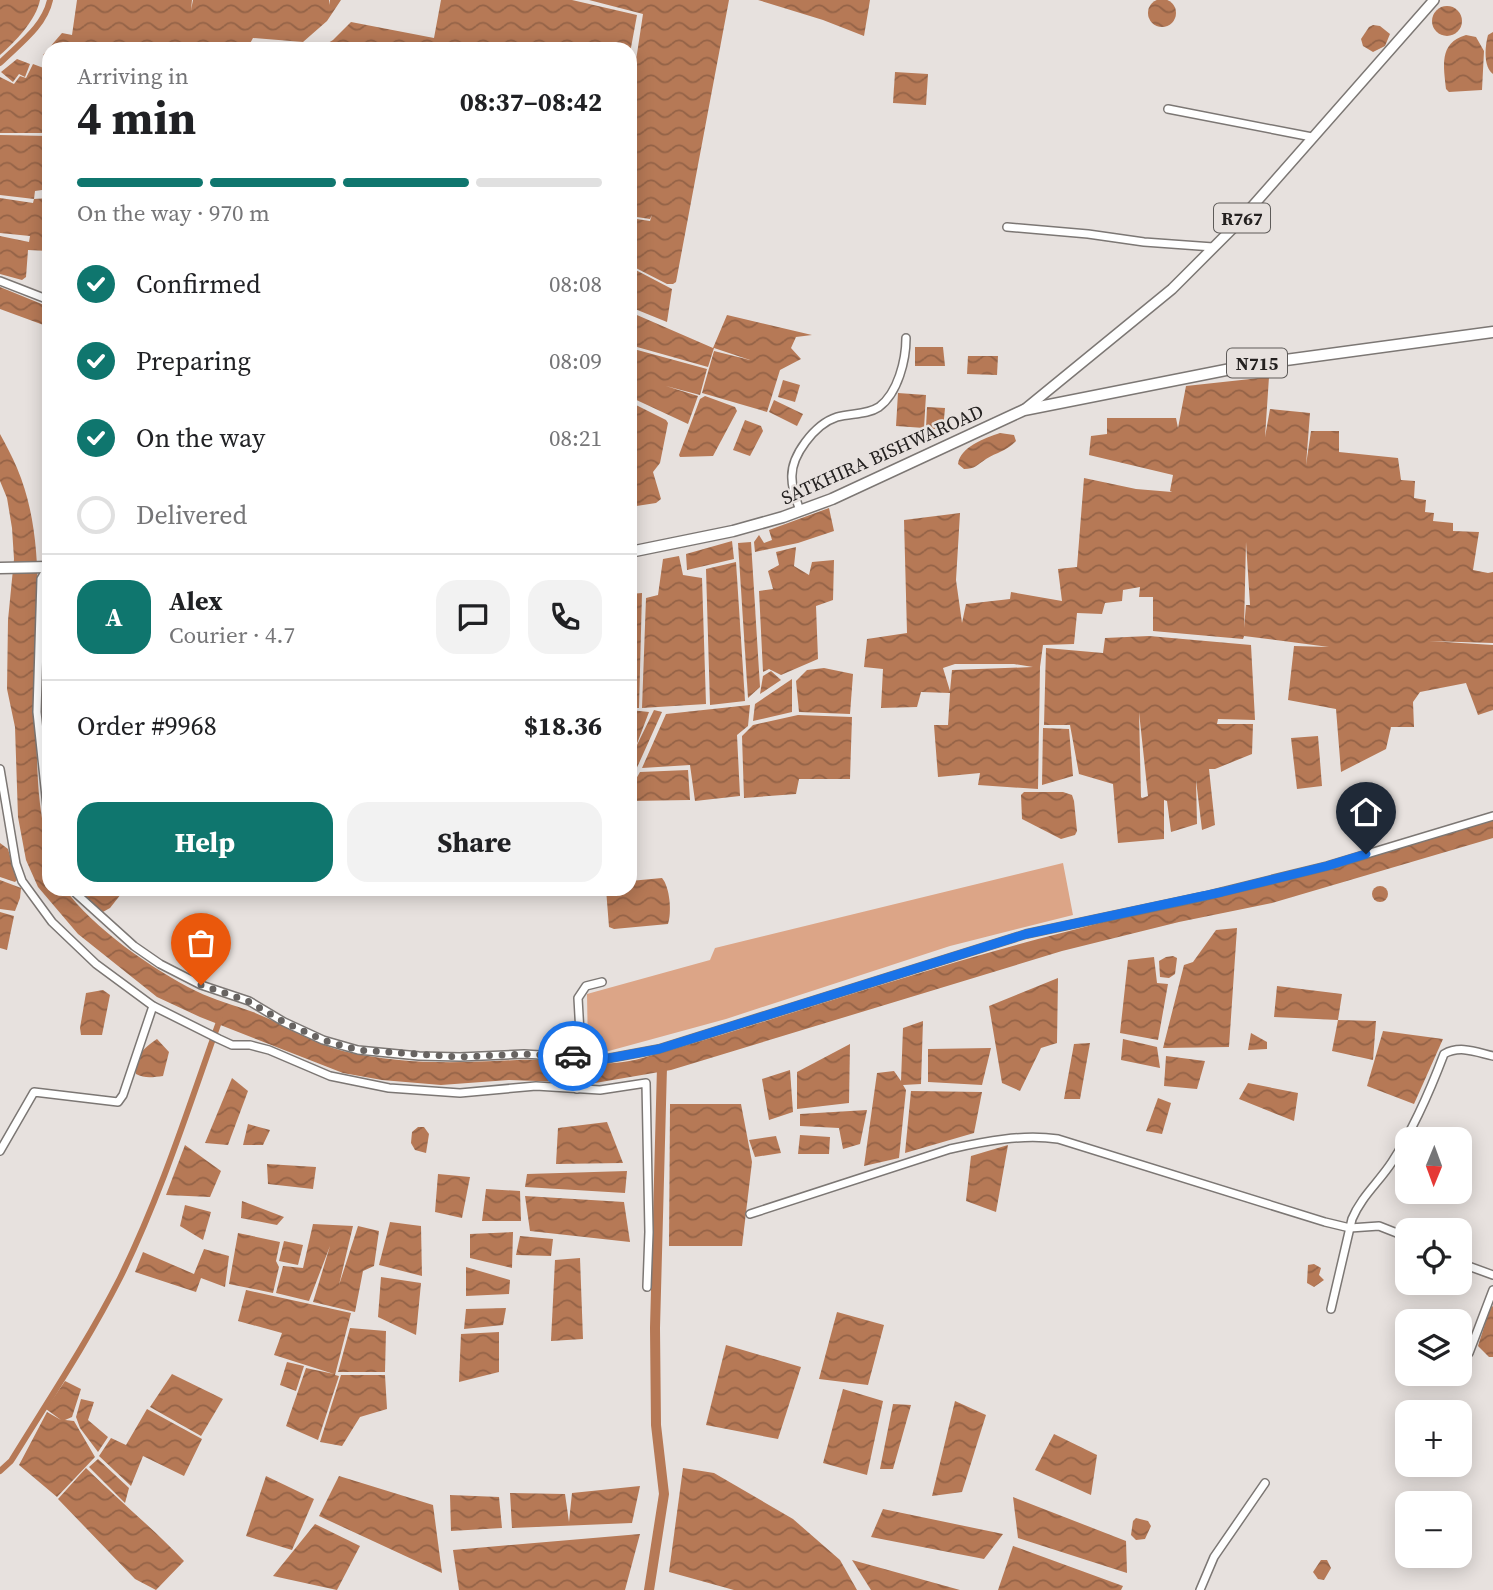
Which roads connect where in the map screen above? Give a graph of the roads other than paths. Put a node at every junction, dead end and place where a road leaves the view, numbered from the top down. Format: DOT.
graph roads {
  1 [pos="1434,0"];
  2 [pos="1168,109"];
  3 [pos="1312,137"];
  4 [pos="1007,227"];
  5 [pos="1213,247"];
  6 [pos="0,281"];
  7 [pos="42,297"];
  8 [pos="1493,332"];
  9 [pos="906,338"];
  10 [pos="1024,410"];
  11 [pos="800,511"];
  12 [pos="637,551"];
  13 [pos="42,567"];
  14 [pos="1,568"];
  15 [pos="42,577"];
  16 [pos="42,759"];
  17 [pos="0,769"];
  18 [pos="1493,816"];
  19 [pos="79,896"];
  20 [pos="602,982"];
  21 [pos="153,1006"];
  22 [pos="1493,1056"];
  23 [pos="580,1058"];
  24 [pos="577,1088"];
  25 [pos="0,1151"];
  26 [pos="750,1214"];
  27 [pos="1350,1228"];
  28 [pos="1395,1232"];
  29 [pos="1472,1267"];
  30 [pos="1493,1275"];
  31 [pos="646,1287"];
  32 [pos="1493,1290"];
  33 [pos="1331,1309"];
  34 [pos="1472,1345"];
  35 [pos="1265,1483"];
  36 [pos="1200,1590"];
  1 -- 3 [label="main road, R767"];
  2 -- 3 [label="street"];
  3 -- 5 [label="main road, R767"];
  4 -- 5 [label="street"];
  5 -- 10 [label="main road, R767"];
  6 -- 7 [label="street"];
  8 -- 10 [label="highway, N715"];
  9 -- 11 [label="street"];
  10 -- 11 [label="highway, SATKHIRA BISHWAROAD / N715"];
  11 -- 12 [label="highway, SATKHIRA BISHWAROAD / N715"];
  13 -- 14 [label="highway"];
  15 -- 16 [label="street"];
  17 -- 21 [label="street"];
  18 -- 23 [label="street"];
  19 -- 23 [label="street"];
  20 -- 23 [label="street"];
  21 -- 24 [label="street"];
  21 -- 25 [label="street"];
  22 -- 27 [label="street"];
  23 -- 24 [label="street"];
  24 -- 31 [label="street"];
  26 -- 27 [label="street"];
  27 -- 28 [label="street"];
  27 -- 33 [label="street"];
  29 -- 30 [label="street"];
  32 -- 34 [label="street"];
  35 -- 36 [label="street"];
}
